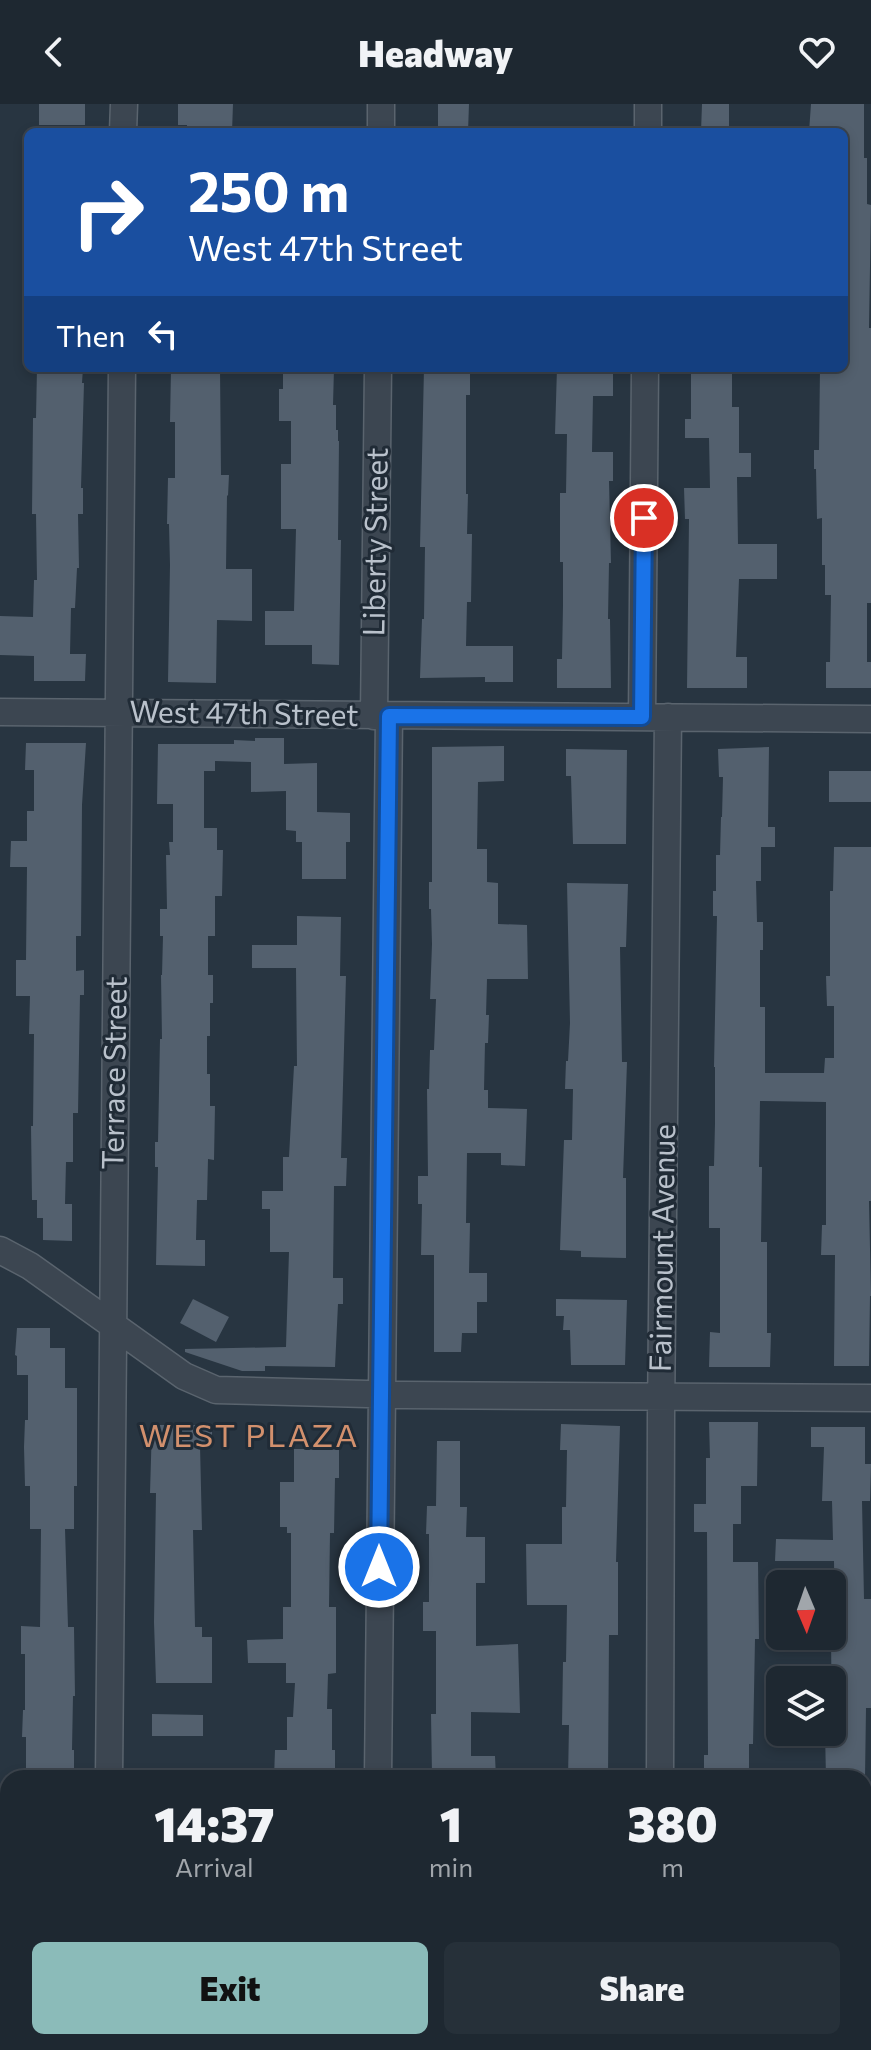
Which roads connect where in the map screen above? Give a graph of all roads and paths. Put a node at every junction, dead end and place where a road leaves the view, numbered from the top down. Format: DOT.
graph roads {
  1 [pos="124,104"];
  2 [pos="381,104"];
  3 [pos="648,104"];
  4 [pos="123,128"];
  5 [pos="381,128"];
  6 [pos="648,128"];
  7 [pos="122,372"];
  8 [pos="378,372"];
  9 [pos="645,372"];
  10 [pos="0,712"];
  11 [pos="119,713"];
  12 [pos="382,716"];
  13 [pos="655,717"];
  14 [pos="871,719"];
  15 [pos="0,1250"];
  16 [pos="113,1326"];
  17 [pos="381,1395"];
  18 [pos="661,1397"];
  19 [pos="871,1398"];
  20 [pos="109,1770"];
  21 [pos="378,1770"];
  22 [pos="660,1770"];
  1 -- 4 [label="street"];
  2 -- 5 [label="street"];
  3 -- 6 [label="street"];
  7 -- 11 [label="street, Terrace Street"];
  8 -- 12 [label="street, Liberty Street"];
  9 -- 13 [label="street, Fairmount Avenue"];
  10 -- 11 [label="street, West 47th Street"];
  11 -- 12 [label="street, West 47th Street"];
  11 -- 16 [label="street, Terrace Street"];
  12 -- 13 [label="street, West 47th Street"];
  12 -- 17 [label="street, Liberty Street"];
  13 -- 14 [label="street, West 47th Street"];
  13 -- 18 [label="street, Fairmount Avenue"];
  15 -- 16 [label="street"];
  16 -- 17 [label="street"];
  16 -- 20 [label="street, Terrace Street"];
  17 -- 18 [label="street"];
  17 -- 21 [label="street, Liberty Street"];
  18 -- 19 [label="street"];
  18 -- 22 [label="street, Fairmount Avenue"];
}
